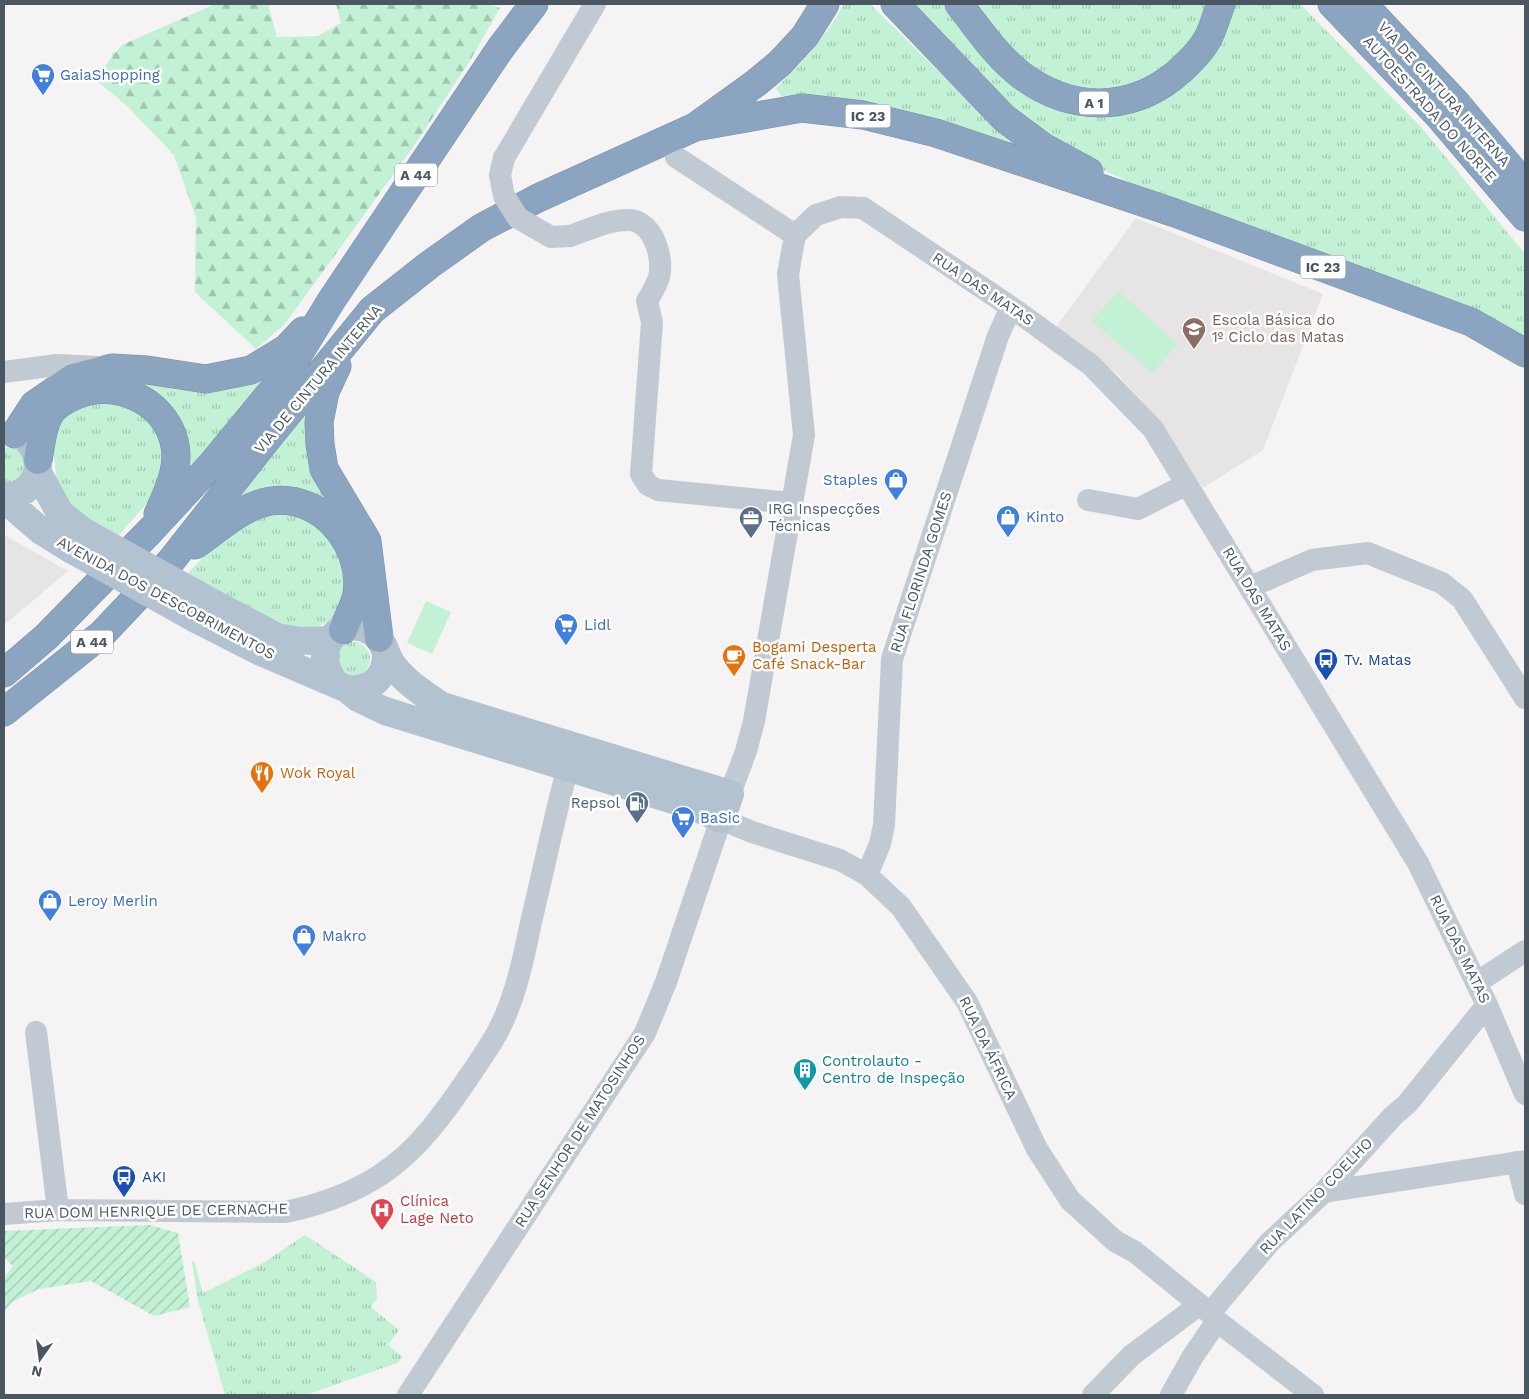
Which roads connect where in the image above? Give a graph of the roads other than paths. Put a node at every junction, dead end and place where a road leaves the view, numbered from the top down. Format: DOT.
graph roads {
  1 [pos="525,4"];
  2 [pos="534,4"];
  3 [pos="595,4"];
  4 [pos="825,4"];
  5 [pos="895,4"];
  6 [pos="959,4"];
  7 [pos="1221,4"];
  8 [pos="1332,4"];
  9 [pos="1363,4"];
  10 [pos="500,49"];
  11 [pos="695,127"];
  12 [pos="676,157"];
  13 [pos="1525,185"];
  14 [pos="1174,213"];
  15 [pos="1525,217"];
  16 [pos="795,235"];
  17 [pos="331,301"];
  18 [pos="1011,307"];
  19 [pos="351,336"];
  20 [pos="1525,353"];
  21 [pos="112,368"];
  22 [pos="4,372"];
  23 [pos="9,434"];
  24 [pos="38,466"];
  25 [pos="1187,484"];
  26 [pos="4,497"];
  27 [pos="1088,500"];
  28 [pos="791,502"];
  29 [pos="151,530"];
  30 [pos="76,540"];
  31 [pos="171,561"];
  32 [pos="1250,587"];
  33 [pos="205,611"];
  34 [pos="336,635"];
  35 [pos="382,646"];
  36 [pos="4,673"];
  37 [pos="342,686"];
  38 [pos="1525,698"];
  39 [pos="4,712"];
  40 [pos="571,757"];
  41 [pos="726,806"];
  42 [pos="867,875"];
  43 [pos="1525,951"];
  44 [pos="1476,983"];
  45 [pos="1487,1005"];
  46 [pos="36,1032"];
  47 [pos="1525,1094"];
  48 [pos="1521,1161"];
  49 [pos="1324,1192"];
  50 [pos="1525,1194"];
  51 [pos="58,1210"];
  52 [pos="4,1214"];
  53 [pos="1209,1313"];
  54 [pos="408,1395"];
  55 [pos="1093,1395"];
  56 [pos="1171,1395"];
  57 [pos="1313,1395"];
  1 -- 10 [label="highway"];
  2 -- 10 [label="highway, VIA DE CINTURA INTERNA / A 44"];
  3 -- 28 [label="street, bridge"];
  4 -- 11 [label="highway, A 44"];
  5 -- 14 [label="highway"];
  6 -- 7 [label="highway, A 1"];
  8 -- 15 [label="highway, AUTOESTRADA DO NORTE"];
  9 -- 13 [label="highway, VIA DE CINTURA INTERNA"];
  10 -- 17 [label="highway, VIA DE CINTURA INTERNA / A 44"];
  11 -- 14 [label="highway, IC 23"];
  11 -- 19 [label="highway, VIA DE CINTURA INTERNA / A 44"];
  12 -- 16 [label="street"];
  14 -- 20 [label="highway, IC 23"];
  16 -- 18 [label="street, RUA DAS MATAS"];
  16 -- 28 [label="street, RUA SENHOR DE MATOSINHOS"];
  17 -- 21 [label="highway"];
  17 -- 29 [label="highway, VIA DE CINTURA INTERNA / A 44"];
  18 -- 25 [label="street, RUA DAS MATAS"];
  18 -- 42 [label="street, RUA FLORINDA GOMES"];
  19 -- 31 [label="highway, VIA DE CINTURA INTERNA / A 44"];
  19 -- 35 [label="highway"];
  21 -- 22 [label="street"];
  21 -- 23 [label="highway"];
  23 -- 24 [label="main road, AVENIDA DOS DESCOBRIMENTOS"];
  24 -- 26 [label="main road"];
  24 -- 29 [label="highway"];
  24 -- 30 [label="main road, AVENIDA DOS DESCOBRIMENTOS"];
  25 -- 27 [label="street"];
  25 -- 32 [label="street, RUA DAS MATAS"];
  26 -- 30 [label="main road, AVENIDA DOS DESCOBRIMENTOS"];
  28 -- 41 [label="street, RUA SENHOR DE MATOSINHOS"];
  29 -- 36 [label="highway, VIA DE CINTURA INTERNA / A 44"];
  30 -- 33 [label="main road, AVENIDA DOS DESCOBRIMENTOS, bridge"];
  31 -- 34 [label="highway"];
  31 -- 39 [label="highway, VIA DE CINTURA INTERNA / A 44"];
  32 -- 38 [label="street"];
  32 -- 44 [label="street, RUA DAS MATAS"];
  33 -- 34 [label="main road, AVENIDA DOS DESCOBRIMENTOS"];
  33 -- 37 [label="main road, AVENIDA DOS DESCOBRIMENTOS"];
  34 -- 35 [label="main road, AVENIDA DOS DESCOBRIMENTOS"];
  34 -- 37 [label="main road, AVENIDA DOS DESCOBRIMENTOS"];
  35 -- 37 [label="main road"];
  35 -- 40 [label="main road, AVENIDA DOS DESCOBRIMENTOS"];
  37 -- 40 [label="main road, AVENIDA DOS DESCOBRIMENTOS"];
  40 -- 41 [label="main road, AVENIDA DOS DESCOBRIMENTOS"];
  40 -- 51 [label="street, RUA DOM HENRIQUE DE CERNACHE"];
  41 -- 42 [label="street, RUA DA ÁFRICA"];
  41 -- 54 [label="street, RUA SENHOR DE MATOSINHOS"];
  42 -- 53 [label="street, RUA DA ÁFRICA"];
  43 -- 44 [label="street"];
  44 -- 45 [label="street, RUA DAS MATAS"];
  45 -- 47 [label="street, RUA DAS MATAS"];
  45 -- 49 [label="street, RUA LATINO COELHO"];
  46 -- 51 [label="street"];
  48 -- 49 [label="street"];
  48 -- 50 [label="street"];
  49 -- 53 [label="street, RUA LATINO COELHO"];
  51 -- 52 [label="street, RUA DOM HENRIQUE DE CERNACHE"];
  53 -- 55 [label="street"];
  53 -- 56 [label="street, RUA LATINO COELHO"];
  53 -- 57 [label="street, RUA DA ÁFRICA"];
}
